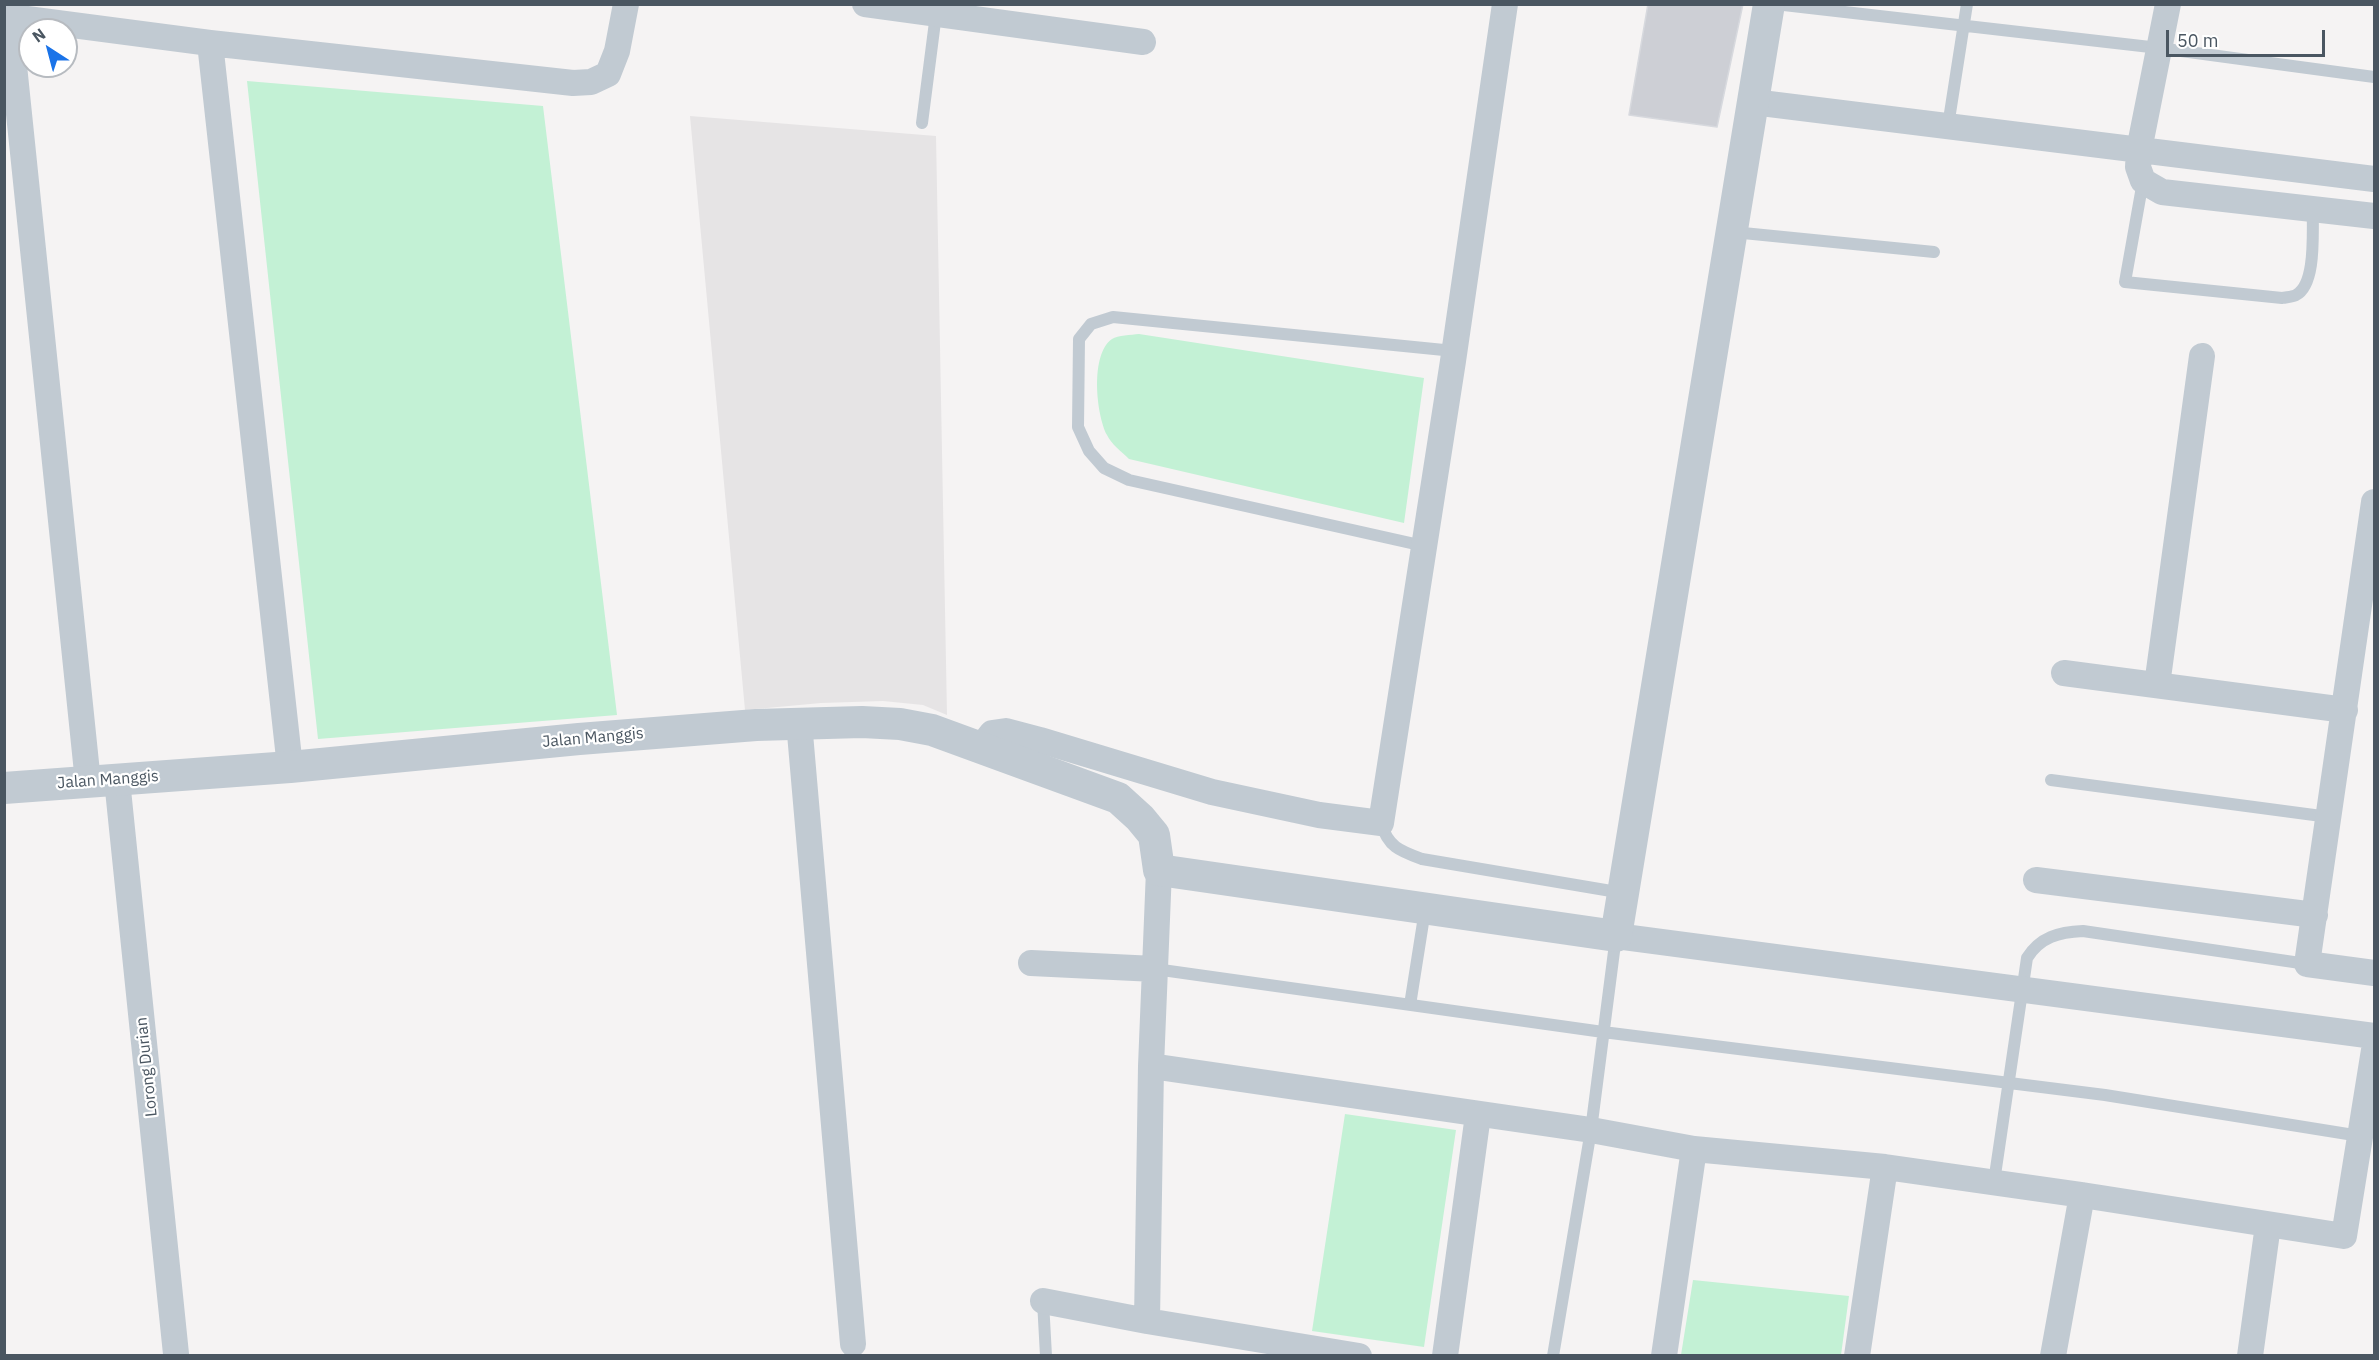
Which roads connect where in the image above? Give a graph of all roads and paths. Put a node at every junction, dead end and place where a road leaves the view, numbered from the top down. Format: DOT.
graph roads {
  1 [pos="626,4"];
  2 [pos="865,4"];
  3 [pos="1505,4"];
  4 [pos="1769,4"];
  5 [pos="1775,4"];
  6 [pos="1967,4"];
  7 [pos="2168,4"];
  8 [pos="946,12"];
  9 [pos="7,16"];
  10 [pos="1964,24"];
  11 [pos="1143,42"];
  12 [pos="210,43"];
  13 [pos="2159,48"];
  14 [pos="2374,77"];
  15 [pos="1754,102"];
  16 [pos="922,123"];
  17 [pos="1948,126"];
  18 [pos="2139,150"];
  19 [pos="2374,179"];
  20 [pos="2143,181"];
  21 [pos="2313,209"];
  22 [pos="2374,216"];
  23 [pos="1732,232"];
  24 [pos="1935,252"];
  25 [pos="1454,351"];
  26 [pos="2202,356"];
  27 [pos="2374,502"];
  28 [pos="1424,546"];
  29 [pos="2064,673"];
  30 [pos="2157,685"];
  31 [pos="2345,710"];
  32 [pos="799,722"];
  33 [pos="981,747"];
  34 [pos="290,767"];
  35 [pos="2051,780"];
  36 [pos="103,781"];
  37 [pos="4,788"];
  38 [pos="2330,817"];
  39 [pos="1381,823"];
  40 [pos="1159,870"];
  41 [pos="2036,880"];
  42 [pos="1623,893"];
  43 [pos="1425,909"];
  44 [pos="2315,915"];
  45 [pos="1616,936"];
  46 [pos="1031,963"];
  47 [pos="2307,964"];
  48 [pos="1155,969"];
  49 [pos="2374,973"];
  50 [pos="2022,988"];
  51 [pos="1410,1005"];
  52 [pos="1604,1032"];
  53 [pos="2374,1036"];
  54 [pos="2374,1050"];
  55 [pos="1151,1066"];
  56 [pos="2009,1083"];
  57 [pos="1478,1115"];
  58 [pos="1591,1130"];
  59 [pos="2360,1136"];
  60 [pos="1694,1149"];
  61 [pos="1885,1167"];
  62 [pos="1994,1182"];
  63 [pos="2082,1195"];
  64 [pos="2268,1225"];
  65 [pos="1043,1301"];
  66 [pos="1146,1321"];
  67 [pos="853,1344"];
  68 [pos="176,1354"];
  69 [pos="1046,1356"];
  70 [pos="1359,1356"];
  71 [pos="1444,1356"];
  72 [pos="1553,1356"];
  73 [pos="1664,1356"];
  74 [pos="1857,1356"];
  75 [pos="2054,1356"];
  76 [pos="2250,1356"];
  1 -- 12 [label="street"];
  2 -- 8 [label="street"];
  3 -- 25 [label="street"];
  4 -- 15 [label="street"];
  5 -- 10 [label="lane"];
  6 -- 10 [label="lane"];
  7 -- 13 [label="street"];
  8 -- 11 [label="street"];
  8 -- 16 [label="lane"];
  9 -- 12 [label="street"];
  9 -- 36 [label="street, Lorong Durian"];
  10 -- 13 [label="lane"];
  10 -- 17 [label="lane"];
  12 -- 34 [label="street"];
  13 -- 14 [label="lane"];
  13 -- 18 [label="street"];
  15 -- 17 [label="street"];
  15 -- 23 [label="street"];
  17 -- 18 [label="street"];
  18 -- 19 [label="street"];
  18 -- 20 [label="street"];
  20 -- 21 [label="street"];
  20 -- 21 [label="lane"];
  21 -- 22 [label="street"];
  23 -- 24 [label="lane"];
  23 -- 42 [label="street"];
  25 -- 28 [label="street"];
  25 -- 28 [label="lane"];
  26 -- 30 [label="street"];
  27 -- 31 [label="street"];
  28 -- 39 [label="street"];
  29 -- 30 [label="street"];
  30 -- 31 [label="street"];
  31 -- 38 [label="street"];
  32 -- 33 [label="street, Jalan Manggis"];
  32 -- 34 [label="street, Jalan Manggis"];
  32 -- 67 [label="street"];
  33 -- 39 [label="street"];
  33 -- 40 [label="street, Jalan Manggis"];
  34 -- 36 [label="street, Jalan Manggis"];
  35 -- 38 [label="lane"];
  36 -- 37 [label="street, Jalan Manggis"];
  36 -- 68 [label="street, Lorong Durian"];
  38 -- 44 [label="street"];
  39 -- 42 [label="lane"];
  40 -- 43 [label="street"];
  40 -- 48 [label="street"];
  41 -- 44 [label="street"];
  42 -- 45 [label="street"];
  43 -- 45 [label="street"];
  43 -- 51 [label="lane"];
  44 -- 47 [label="street"];
  45 -- 50 [label="street"];
  45 -- 52 [label="lane"];
  46 -- 48 [label="street"];
  47 -- 49 [label="street"];
  47 -- 50 [label="lane"];
  48 -- 51 [label="lane"];
  48 -- 55 [label="street"];
  50 -- 53 [label="street"];
  50 -- 56 [label="lane"];
  51 -- 52 [label="lane"];
  52 -- 56 [label="lane"];
  52 -- 58 [label="lane"];
  54 -- 59 [label="street"];
  55 -- 57 [label="street"];
  55 -- 66 [label="street"];
  56 -- 59 [label="lane"];
  56 -- 62 [label="lane"];
  57 -- 58 [label="street"];
  57 -- 71 [label="street"];
  58 -- 60 [label="street"];
  58 -- 72 [label="lane"];
  59 -- 64 [label="street"];
  60 -- 61 [label="street"];
  60 -- 73 [label="street"];
  61 -- 62 [label="street"];
  61 -- 74 [label="street"];
  62 -- 63 [label="street"];
  63 -- 64 [label="street"];
  63 -- 75 [label="street"];
  64 -- 76 [label="street"];
  65 -- 66 [label="street"];
  65 -- 69 [label="lane"];
  66 -- 70 [label="street"];
}
